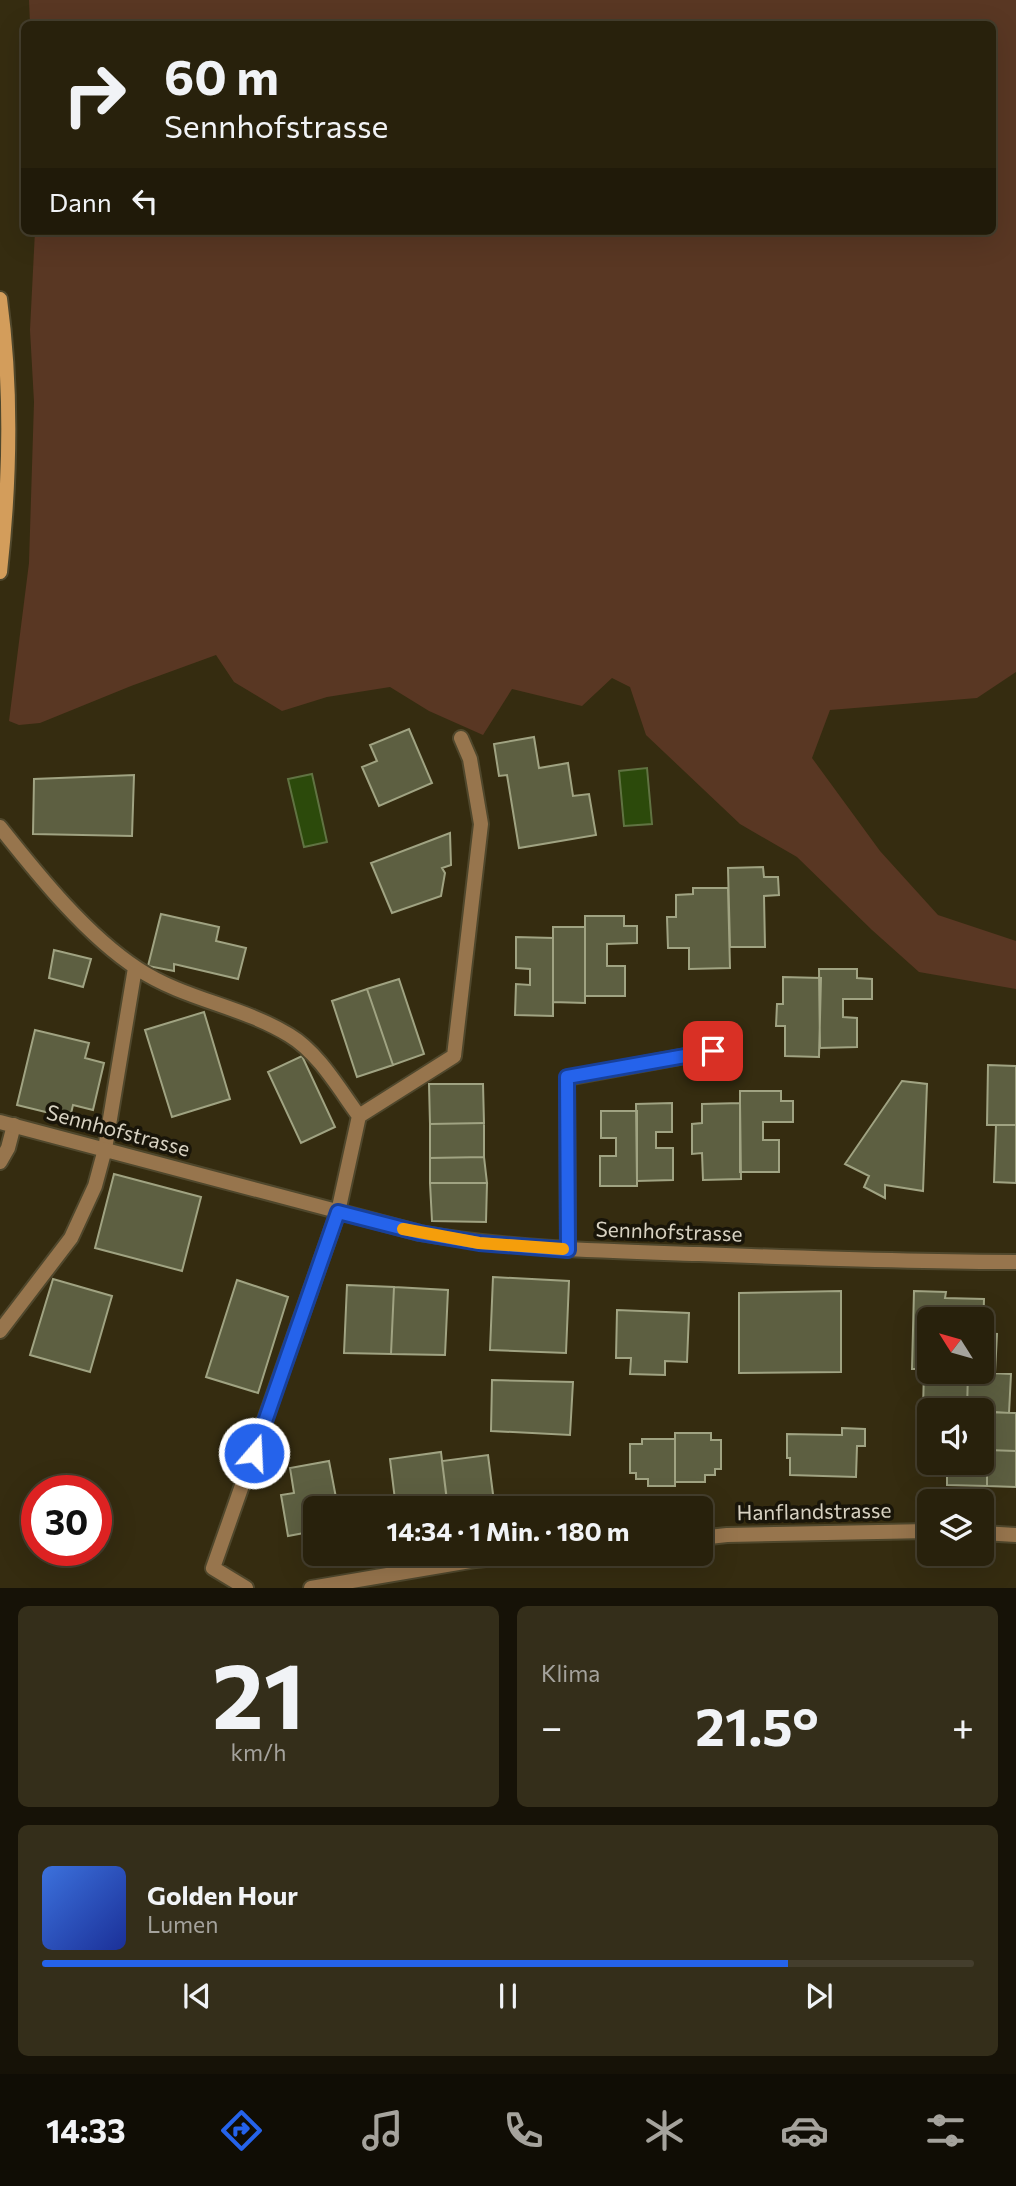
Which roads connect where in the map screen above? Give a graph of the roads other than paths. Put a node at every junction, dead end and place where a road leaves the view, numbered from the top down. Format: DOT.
graph roads {
  1 [pos="0,299"];
  2 [pos="0,572"];
  3 [pos="461,738"];
  4 [pos="0,827"];
  5 [pos="135,968"];
  6 [pos="713,1051"];
  7 [pos="359,1116"];
  8 [pos="7,1124"];
  9 [pos="105,1149"];
  10 [pos="0,1163"];
  11 [pos="338,1212"];
  12 [pos="568,1250"];
  13 [pos="1016,1262"];
  14 [pos="0,1331"];
  15 [pos="917,1531"];
  16 [pos="994,1534"];
  17 [pos="1016,1535"];
  18 [pos="713,1537"];
  19 [pos="439,1566"];
  20 [pos="246,1587"];
  21 [pos="311,1587"];
  1 -- 2 [label="main road"];
  3 -- 7 [label="street"];
  4 -- 5 [label="street"];
  5 -- 7 [label="street"];
  5 -- 9 [label="street"];
  6 -- 12 [label="street"];
  7 -- 11 [label="street"];
  8 -- 9 [label="street, Sennhofstrasse"];
  8 -- 10 [label="street"];
  9 -- 11 [label="street, Sennhofstrasse"];
  9 -- 14 [label="street"];
  11 -- 12 [label="street, Sennhofstrasse"];
  11 -- 20 [label="street"];
  12 -- 13 [label="street, Sennhofstrasse"];
  15 -- 18 [label="street, Hanflandstrasse"];
  16 -- 17 [label="street"];
  19 -- 21 [label="street"];
}
